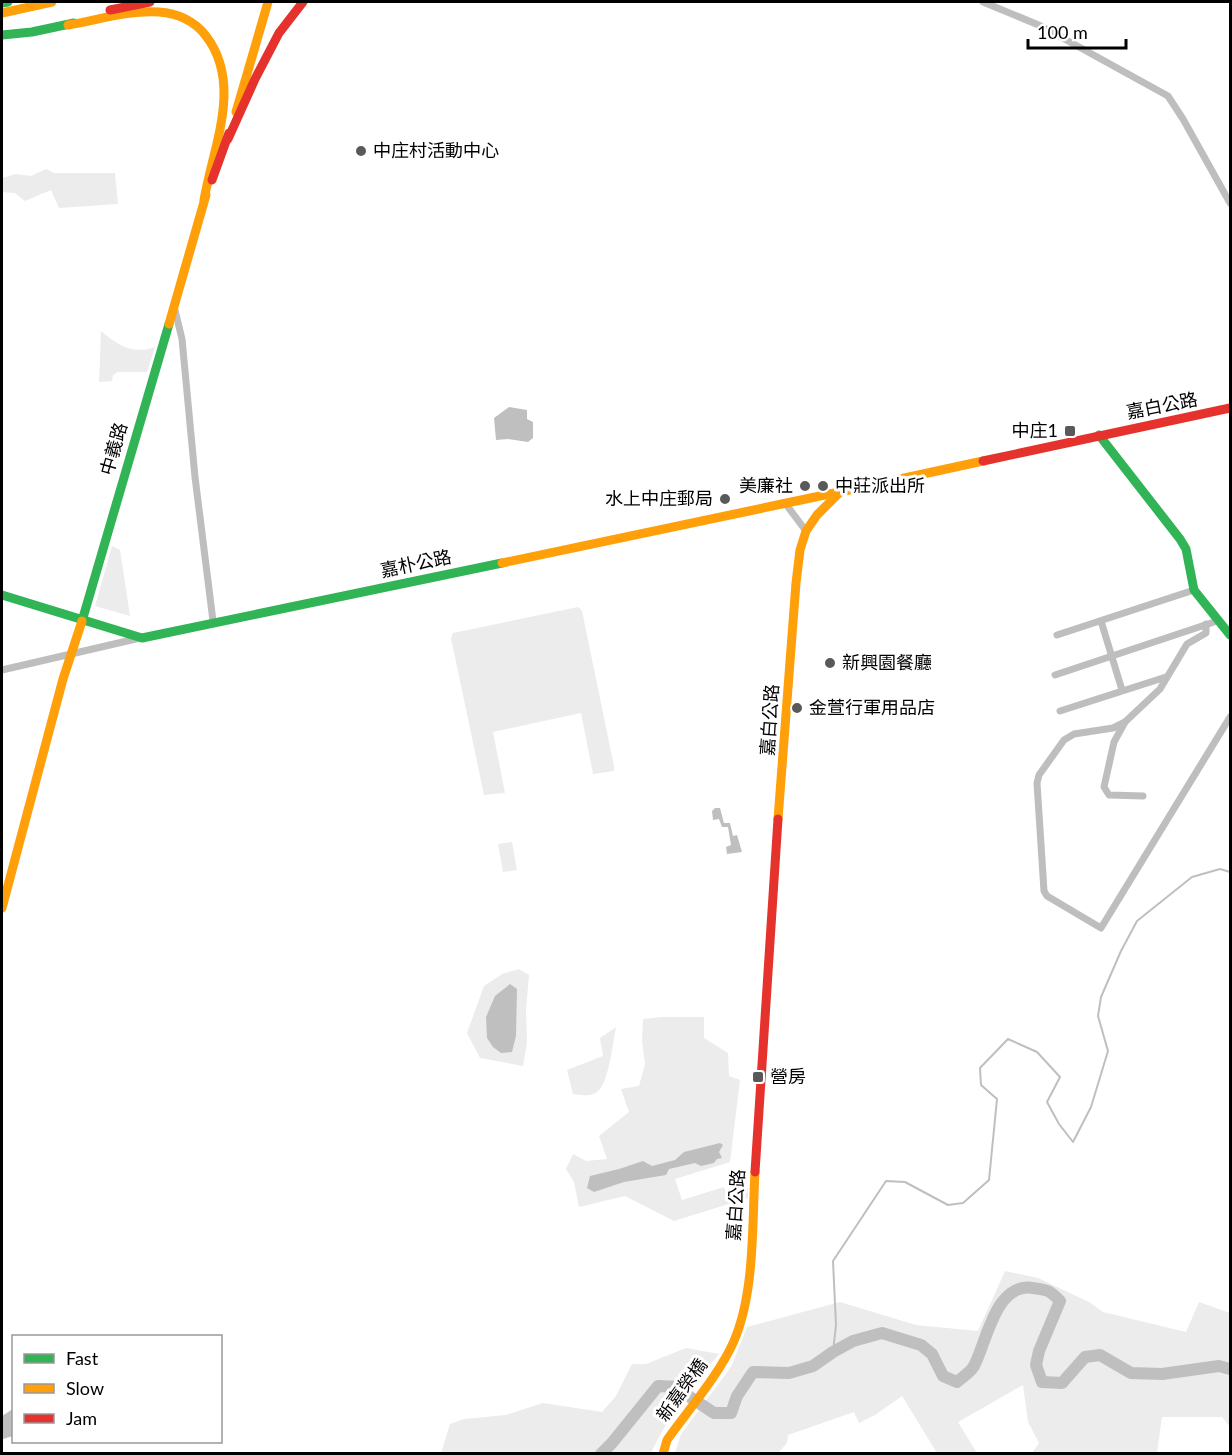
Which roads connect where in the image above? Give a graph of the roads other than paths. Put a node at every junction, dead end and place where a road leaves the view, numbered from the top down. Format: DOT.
graph roads {
  1 [pos="8,2"];
  2 [pos="52,2"];
  3 [pos="150,2"];
  4 [pos="268,2"];
  5 [pos="303,2"];
  6 [pos="983,2"];
  7 [pos="2,3"];
  8 [pos="2,13"];
  9 [pos="68,25"];
  10 [pos="2,34"];
  11 [pos="228,139"];
  12 [pos="204,200"];
  13 [pos="1230,203"];
  14 [pos="173,304"];
  15 [pos="1230,408"];
  16 [pos="1100,435"];
  17 [pos="840,492"];
  18 [pos="785,503"];
  19 [pos="806,531"];
  20 [pos="1194,590"];
  21 [pos="2,595"];
  22 [pos="82,620"];
  23 [pos="213,621"];
  24 [pos="1101,621"];
  25 [pos="1217,621"];
  26 [pos="1206,624"];
  27 [pos="1057,635"];
  28 [pos="1230,635"];
  29 [pos="142,638"];
  30 [pos="71,653"];
  31 [pos="1112,656"];
  32 [pos="2,670"];
  33 [pos="1055,675"];
  34 [pos="1166,677"];
  35 [pos="1122,690"];
  36 [pos="1060,711"];
  37 [pos="1230,717"];
  38 [pos="1125,722"];
  39 [pos="1143,796"];
  40 [pos="2,908"];
  41 [pos="725,1359"];
  42 [pos="663,1454"];
  1 -- 7 [label="main road"];
  2 -- 8 [label="main road"];
  3 -- 9 [label="main road"];
  4 -- 11 [label="main road, 中義路"];
  5 -- 11 [label="main road"];
  6 -- 13 [label="street"];
  9 -- 10 [label="main road"];
  9 -- 12 [label="main road"];
  11 -- 12 [label="main road, 中義路"];
  12 -- 14 [label="main road, 中義路"];
  14 -- 22 [label="main road, 中義路"];
  14 -- 23 [label="street"];
  15 -- 16 [label="main road, 嘉白公路"];
  16 -- 17 [label="main road, 嘉白公路"];
  16 -- 20 [label="main road"];
  17 -- 18 [label="main road, 嘉朴公路"];
  17 -- 19 [label="main road, 嘉白公路"];
  18 -- 19 [label="street"];
  18 -- 23 [label="main road, 嘉朴公路"];
  19 -- 41 [label="main road, 嘉白公路"];
  20 -- 24 [label="street"];
  20 -- 25 [label="main road"];
  21 -- 22 [label="main road"];
  22 -- 29 [label="main road"];
  22 -- 30 [label="main road, 中義路"];
  23 -- 29 [label="main road, 嘉朴公路"];
  24 -- 27 [label="street"];
  24 -- 31 [label="street"];
  25 -- 26 [label="street"];
  25 -- 28 [label="main road"];
  26 -- 31 [label="street"];
  26 -- 34 [label="street"];
  29 -- 30 [label="street"];
  30 -- 32 [label="street"];
  30 -- 40 [label="main road, 中義路"];
  31 -- 33 [label="street"];
  31 -- 35 [label="street"];
  34 -- 35 [label="street"];
  34 -- 38 [label="street"];
  35 -- 36 [label="street"];
  37 -- 38 [label="street"];
  38 -- 39 [label="street"];
  41 -- 42 [label="main road, 新嘉榮橋"];
}
